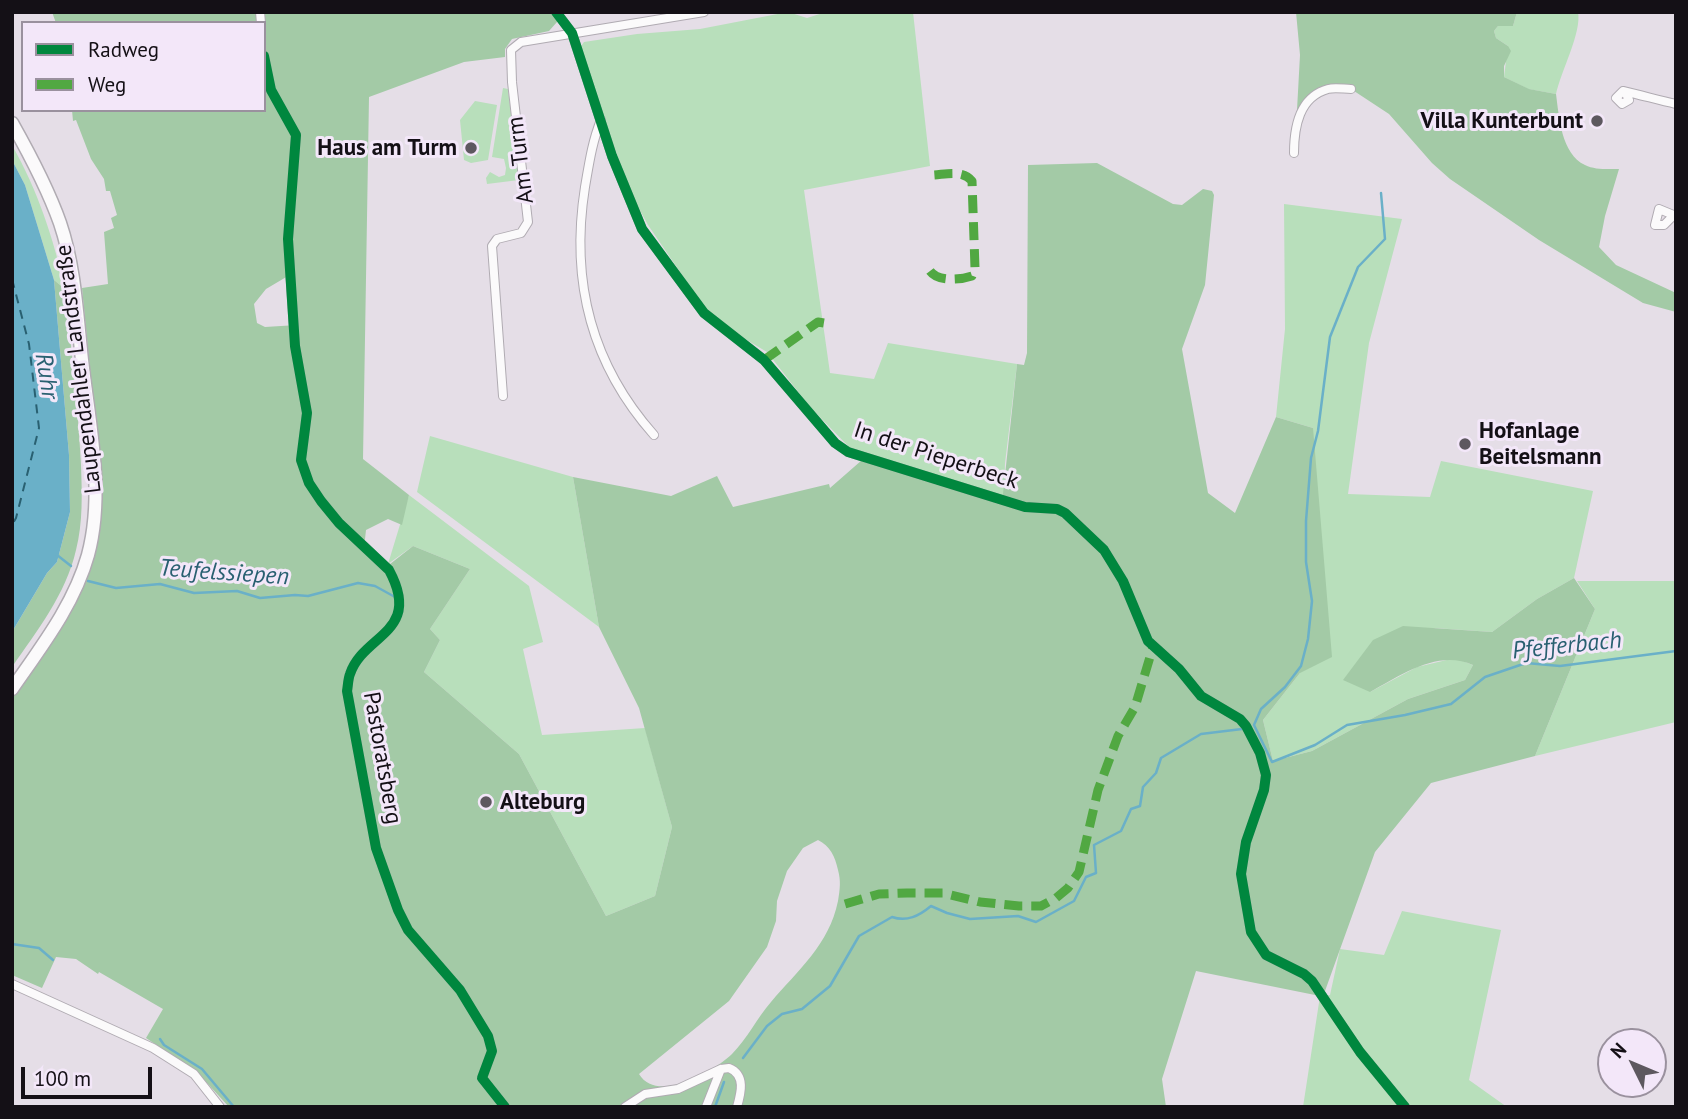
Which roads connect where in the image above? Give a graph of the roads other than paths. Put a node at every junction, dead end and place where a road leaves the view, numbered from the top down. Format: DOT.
graph roads {
  1 [pos="555,12"];
  2 [pos="704,12"];
  3 [pos="572,33"];
  4 [pos="266,66"];
  5 [pos="1351,89"];
  6 [pos="1625,92"];
  7 [pos="1676,104"];
  8 [pos="601,120"];
  9 [pos="12,123"];
  10 [pos="1294,153"];
  11 [pos="503,396"];
  12 [pos="654,435"];
  13 [pos="12,689"];
  14 [pos="12,984"];
  15 [pos="721,1069"];
  16 [pos="219,1107"];
  17 [pos="505,1107"];
  18 [pos="625,1107"];
  19 [pos="706,1107"];
  20 [pos="737,1107"];
  21 [pos="1405,1107"];
  1 -- 3 [label="street"];
  2 -- 3 [label="street"];
  3 -- 8 [label="street, In der Pieperbeck"];
  3 -- 11 [label="street, Am Turm"];
  4 -- 17 [label="street, Pastoratsberg"];
  5 -- 10 [label="street"];
  6 -- 7 [label="street"];
  8 -- 12 [label="street"];
  8 -- 21 [label="street, In der Pieperbeck"];
  9 -- 13 [label="main road, Laupendahler Landstraße"];
  14 -- 16 [label="street"];
  15 -- 18 [label="street"];
  15 -- 19 [label="street"];
  15 -- 20 [label="street"];
}
